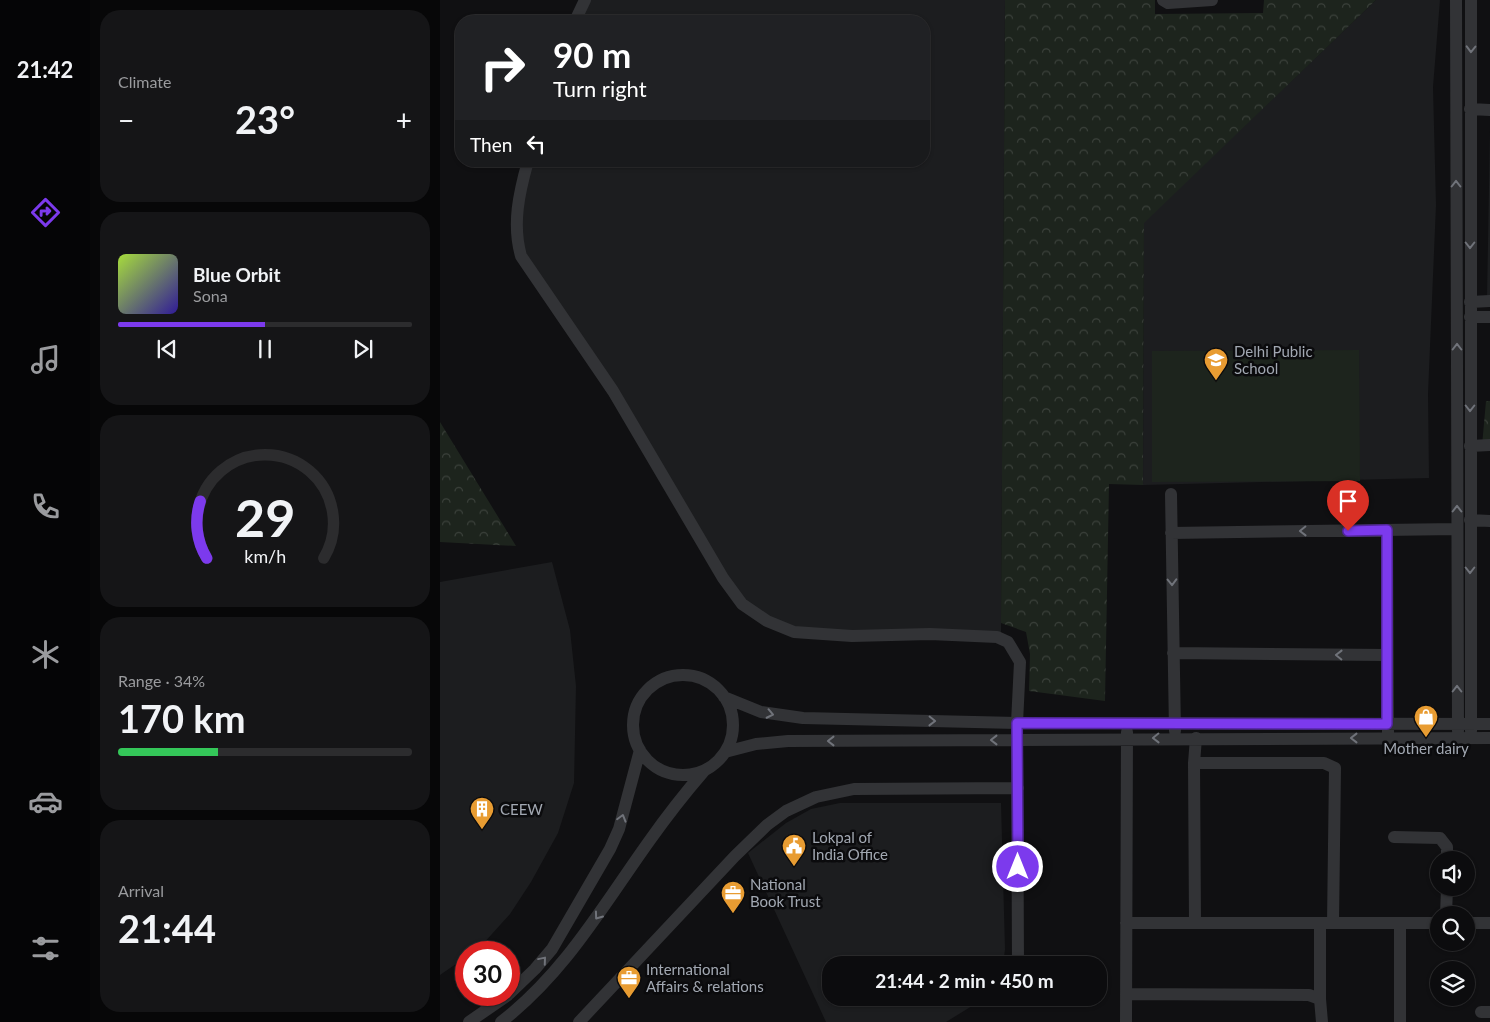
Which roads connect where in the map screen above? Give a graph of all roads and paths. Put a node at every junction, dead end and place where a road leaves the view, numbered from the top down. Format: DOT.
graph roads {
  1 [pos="585,0"];
  2 [pos="1163,0"];
  3 [pos="1198,0"];
  4 [pos="1212,0"];
  5 [pos="1456,0"];
  6 [pos="1471,0"];
  7 [pos="578,15"];
  8 [pos="1470,109"];
  9 [pos="1490,110"];
  10 [pos="527,167"];
  11 [pos="1490,301"];
  12 [pos="1470,302"];
  13 [pos="1470,317"];
  14 [pos="1490,317"];
  15 [pos="1470,446"];
  16 [pos="1490,446"];
  17 [pos="1171,494"];
  18 [pos="1470,520"];
  19 [pos="1490,521"];
  20 [pos="1457,529"];
  21 [pos="1387,530"];
  22 [pos="1172,533"];
  23 [pos="1173,653"];
  24 [pos="1387,655"];
  25 [pos="724,697"];
  26 [pos="1017,723"];
  27 [pos="1126,724"];
  28 [pos="1174,724"];
  29 [pos="1387,724"];
  30 [pos="1464,724"];
  31 [pos="1490,724"];
  32 [pos="1127,738"];
  33 [pos="1176,738"];
  34 [pos="1196,738"];
  35 [pos="1388,738"];
  36 [pos="1464,738"];
  37 [pos="1490,738"];
  38 [pos="1017,740"];
  39 [pos="640,750"];
  40 [pos="725,752"];
  41 [pos="1194,763"];
  42 [pos="704,770"];
  43 [pos="1018,788"];
  44 [pos="1394,836"];
  45 [pos="1447,851"];
  46 [pos="1126,923"];
  47 [pos="1195,923"];
  48 [pos="1320,923"];
  49 [pos="1333,923"];
  50 [pos="1400,923"];
  51 [pos="1430,923"];
  52 [pos="1475,923"];
  53 [pos="1490,923"];
  54 [pos="1018,956"];
  55 [pos="520,983"];
  56 [pos="1126,994"];
  57 [pos="1320,999"];
  58 [pos="492,1006"];
  59 [pos="469,1022"];
  60 [pos="501,1022"];
  61 [pos="580,1022"];
  62 [pos="1126,1022"];
  63 [pos="1322,1022"];
  64 [pos="1400,1022"];
  1 -- 7 [label="street"];
  2 -- 3 [label="street"];
  3 -- 4 [label="street"];
  20 -- 5 [label="street, one-way"];
  6 -- 8 [label="street, one-way"];
  8 -- 9 [label="street"];
  8 -- 12 [label="street, one-way"];
  10 -- 26 [label="street"];
  11 -- 12 [label="street"];
  12 -- 13 [label="street"];
  13 -- 14 [label="street"];
  13 -- 15 [label="street, one-way"];
  15 -- 16 [label="street"];
  15 -- 18 [label="street"];
  17 -- 22 [label="street"];
  18 -- 19 [label="street"];
  18 -- 30 [label="street, one-way"];
  20 -- 21 [label="street"];
  30 -- 20 [label="street, one-way"];
  21 -- 22 [label="street, one-way"];
  21 -- 24 [label="street"];
  22 -- 23 [label="street, one-way"];
  24 -- 23 [label="street, one-way"];
  23 -- 28 [label="street"];
  24 -- 29 [label="street"];
  25 -- 26 [label="street, one-way"];
  25 -- 39 [label="street"];
  25 -- 40 [label="street"];
  26 -- 27 [label="street"];
  26 -- 38 [label="street"];
  27 -- 28 [label="street"];
  27 -- 32 [label="street"];
  28 -- 29 [label="street"];
  28 -- 33 [label="street"];
  29 -- 30 [label="street"];
  29 -- 35 [label="street"];
  30 -- 31 [label="street"];
  30 -- 36 [label="street"];
  33 -- 32 [label="street, one-way"];
  32 -- 38 [label="street"];
  32 -- 46 [label="street"];
  33 -- 34 [label="street"];
  35 -- 34 [label="street, one-way"];
  34 -- 41 [label="street"];
  35 -- 36 [label="street"];
  36 -- 37 [label="street"];
  38 -- 40 [label="street, one-way"];
  38 -- 43 [label="street"];
  39 -- 42 [label="street"];
  55 -- 39 [label="street, one-way"];
  40 -- 42 [label="street"];
  41 -- 47 [label="street"];
  41 -- 49 [label="street"];
  42 -- 60 [label="street, one-way"];
  43 -- 54 [label="street"];
  43 -- 61 [label="street"];
  44 -- 45 [label="street"];
  46 -- 47 [label="street"];
  46 -- 56 [label="street"];
  47 -- 48 [label="street"];
  48 -- 49 [label="street"];
  48 -- 57 [label="street"];
  49 -- 50 [label="street"];
  50 -- 51 [label="street"];
  50 -- 64 [label="street"];
  52 -- 53 [label="street"];
  56 -- 57 [label="street"];
  56 -- 62 [label="street"];
  57 -- 63 [label="street"];
  58 -- 59 [label="street"];
}
